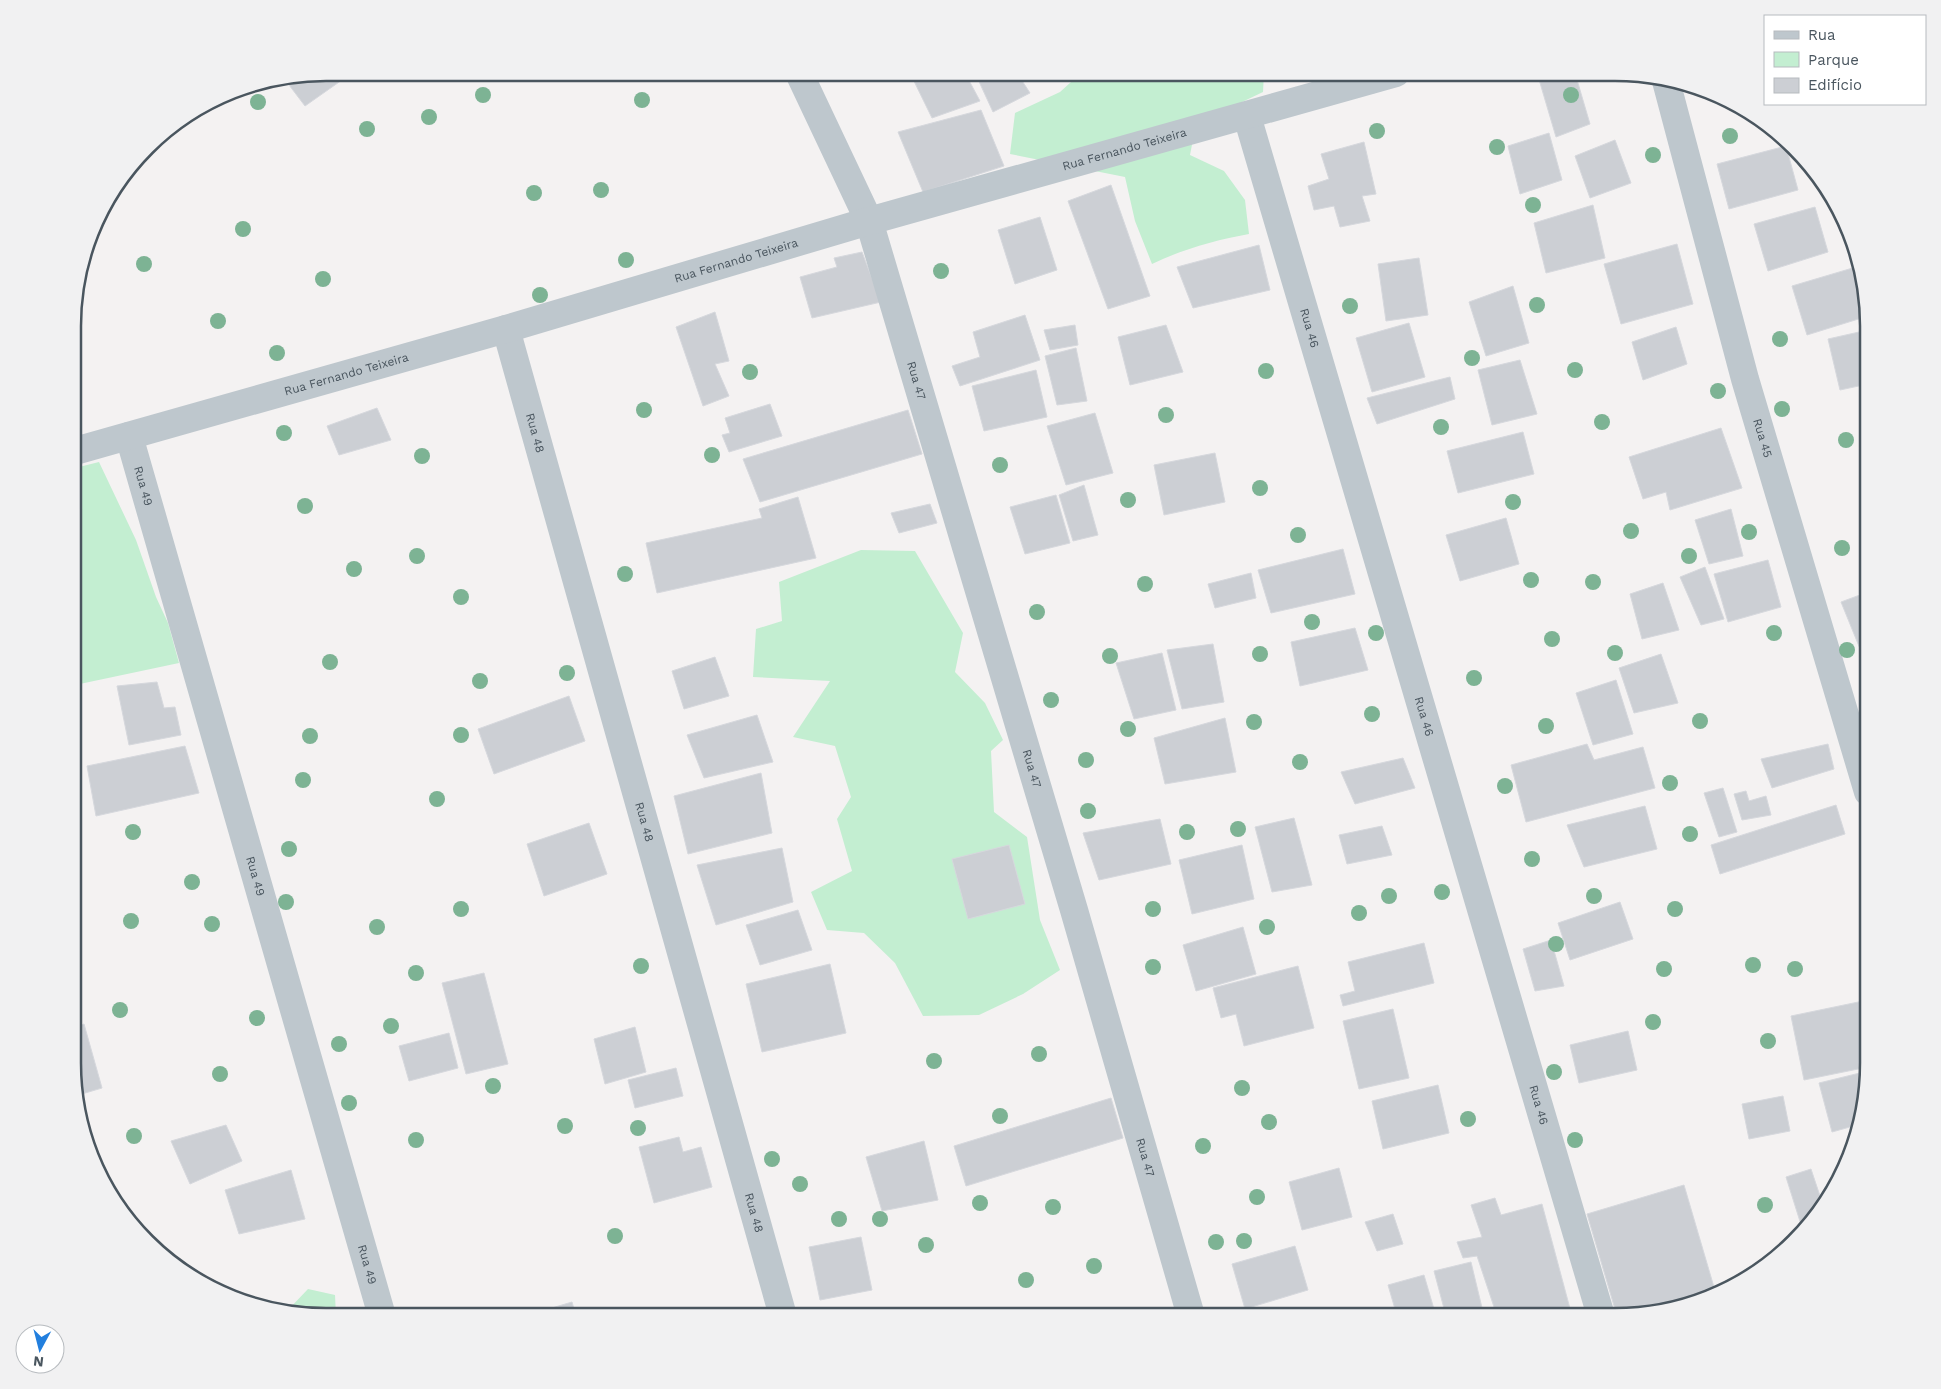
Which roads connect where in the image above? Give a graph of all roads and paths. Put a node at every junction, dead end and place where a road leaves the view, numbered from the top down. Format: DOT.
graph roads {
  1 [pos="803,81"];
  2 [pos="1368,81"];
  3 [pos="1668,87"];
  4 [pos="1248,116"];
  5 [pos="869,221"];
  6 [pos="506,330"];
  7 [pos="129,436"];
  8 [pos="81,449"];
  9 [pos="1860,765"];
  10 [pos="380,1308"];
  11 [pos="781,1308"];
  12 [pos="1189,1308"];
  13 [pos="1598,1308"];
  1 -- 5 [label="street, Rua 47"];
  2 -- 4 [label="street, Rua Fernando Teixeira"];
  3 -- 9 [label="street, Rua 45"];
  4 -- 5 [label="street, Rua Fernando Teixeira"];
  4 -- 13 [label="street, Rua 46"];
  5 -- 6 [label="street, Rua Fernando Teixeira"];
  5 -- 12 [label="street, Rua 47"];
  6 -- 7 [label="street, Rua Fernando Teixeira"];
  6 -- 11 [label="street, Rua 48"];
  7 -- 8 [label="street, Rua Fernando Teixeira"];
  7 -- 10 [label="street, Rua 49"];
}
